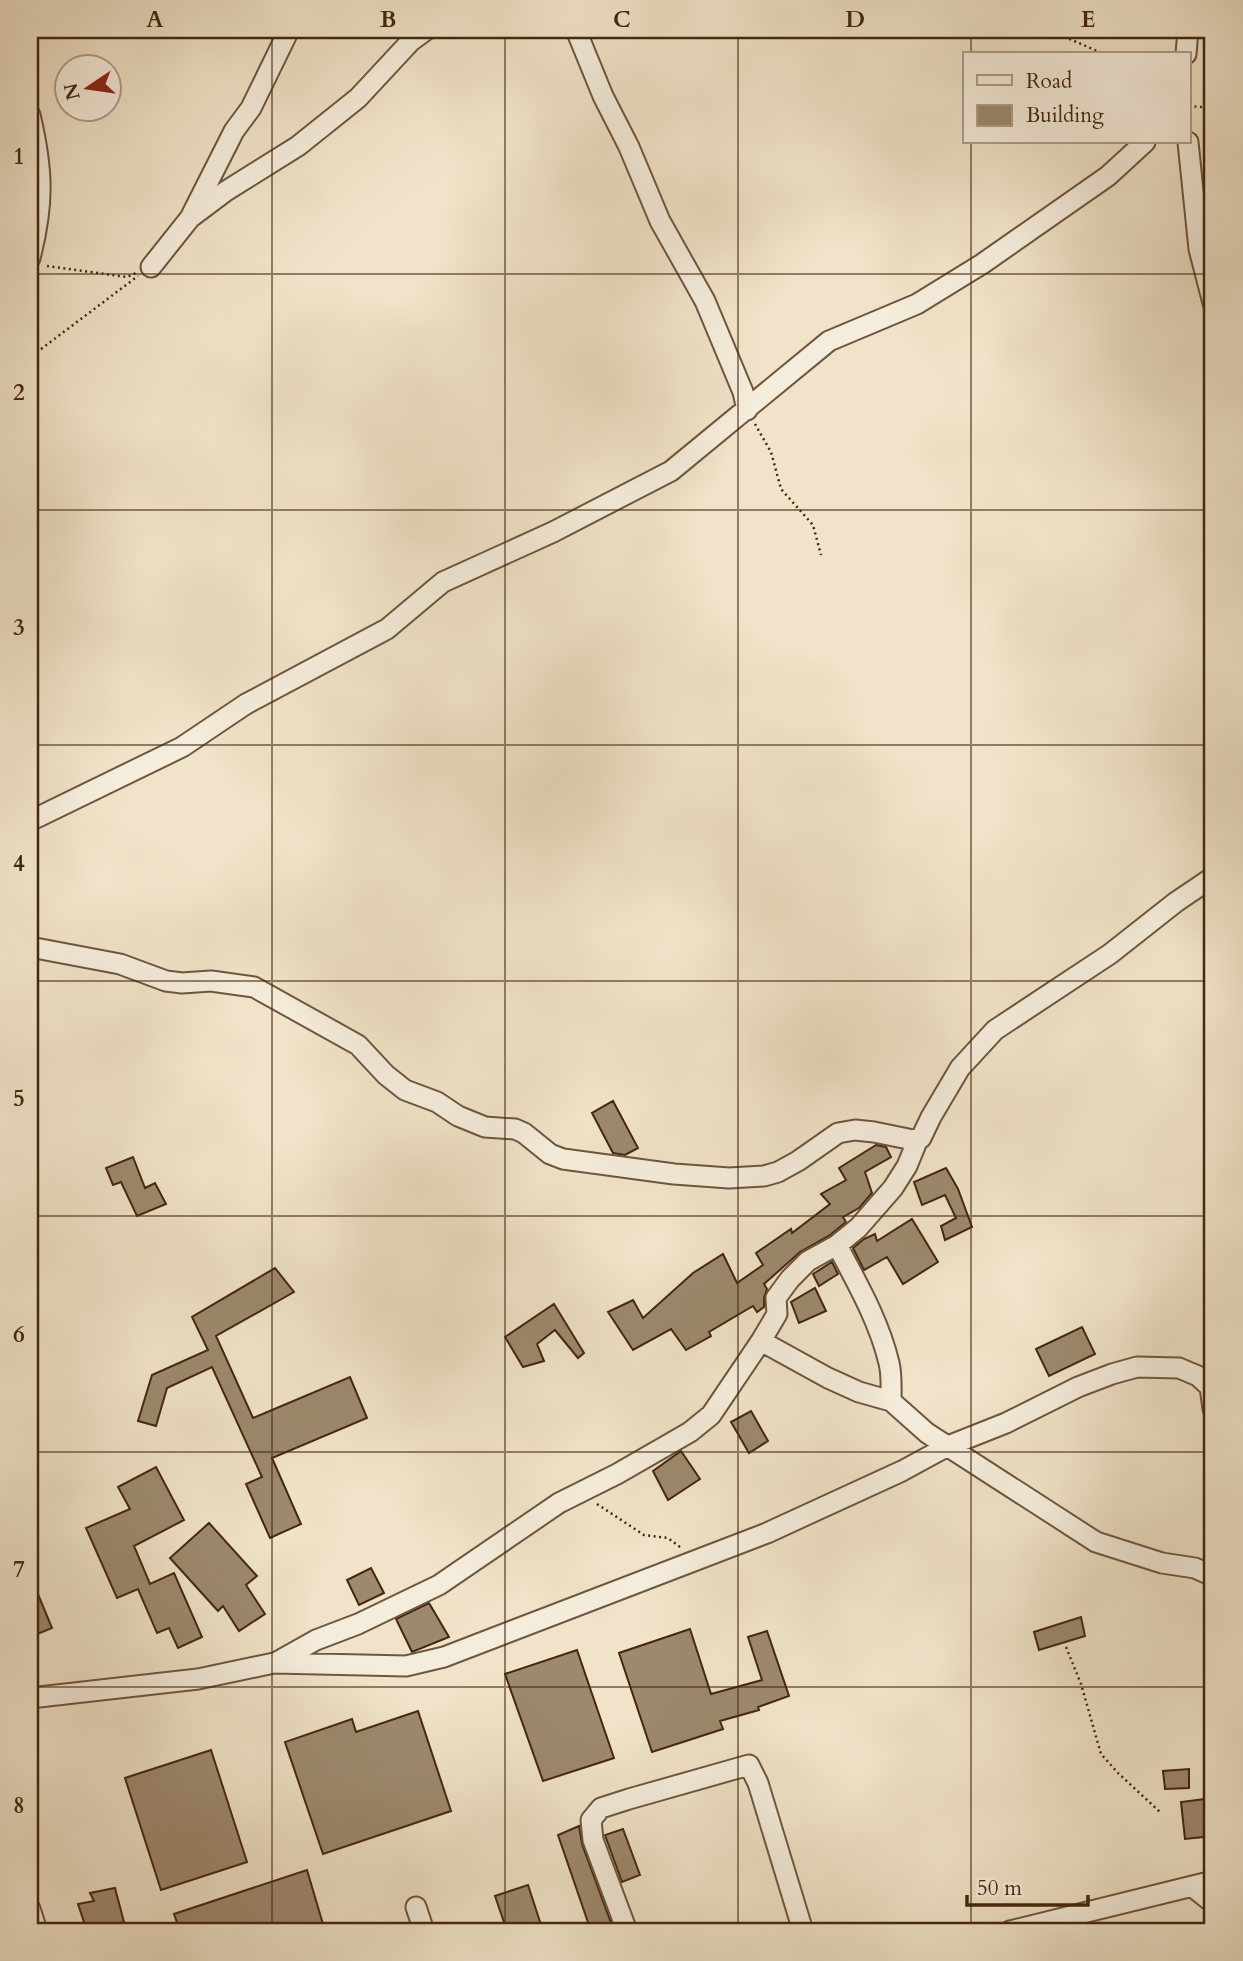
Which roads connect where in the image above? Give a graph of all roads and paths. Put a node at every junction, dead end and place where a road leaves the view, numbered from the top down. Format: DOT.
graph roads {
  1 [pos="289,30"];
  2 [pos="426,30"];
  3 [pos="576,30"];
  4 [pos="1049,30"];
  5 [pos="1188,30"];
  6 [pos="1099,52"];
  7 [pos="1186,52"];
  8 [pos="1190,106"];
  9 [pos="1213,108"];
  10 [pos="30,116"];
  11 [pos="1143,144"];
  12 [pos="1188,144"];
  13 [pos="190,218"];
  14 [pos="33,258"];
  15 [pos="151,267"];
  16 [pos="1213,303"];
  17 [pos="30,350"];
  18 [pos="747,410"];
  19 [pos="821,555"];
  20 [pos="30,821"];
  21 [pos="1213,877"];
  22 [pos="30,947"];
  23 [pos="918,1139"];
  24 [pos="837,1245"];
  25 [pos="761,1341"];
  26 [pos="1212,1386"];
  27 [pos="891,1401"];
  28 [pos="1213,1409"];
  29 [pos="948,1446"];
  30 [pos="580,1492"];
  31 [pos="699,1561"];
  32 [pos="1213,1576"];
  33 [pos="1066,1647"];
  34 [pos="274,1663"];
  35 [pos="30,1698"];
  36 [pos="1160,1812"];
  37 [pos="1213,1881"];
  38 [pos="1194,1887"];
  39 [pos="1213,1903"];
  40 [pos="416,1908"];
  41 [pos="30,1909"];
  42 [pos="37,1931"];
  43 [pos="424,1931"];
  44 [pos="627,1931"];
  45 [pos="803,1931"];
  46 [pos="1010,1931"];
  1 -- 13 [label="street"];
  2 -- 13 [label="street"];
  3 -- 18 [label="street"];
  4 -- 6 [label="path"];
  5 -- 7 [label="street"];
  8 -- 9 [label="path"];
  10 -- 14 [label="street"];
  11 -- 18 [label="street"];
  12 -- 16 [label="street"];
  13 -- 15 [label="street"];
  14 -- 15 [label="path"];
  15 -- 17 [label="path"];
  18 -- 19 [label="path"];
  18 -- 20 [label="street"];
  21 -- 23 [label="street"];
  22 -- 23 [label="street"];
  23 -- 24 [label="street"];
  24 -- 25 [label="street"];
  24 -- 27 [label="street"];
  25 -- 27 [label="street"];
  25 -- 30 [label="street"];
  26 -- 28 [label="street"];
  26 -- 29 [label="street"];
  27 -- 29 [label="street"];
  29 -- 31 [label="street"];
  29 -- 32 [label="street"];
  30 -- 31 [label="path"];
  30 -- 34 [label="street"];
  31 -- 34 [label="street"];
  33 -- 36 [label="path"];
  34 -- 35 [label="street"];
  37 -- 38 [label="street"];
  38 -- 39 [label="street"];
  38 -- 46 [label="street"];
  40 -- 43 [label="street"];
  41 -- 42 [label="street"];
  44 -- 45 [label="street"];
}
